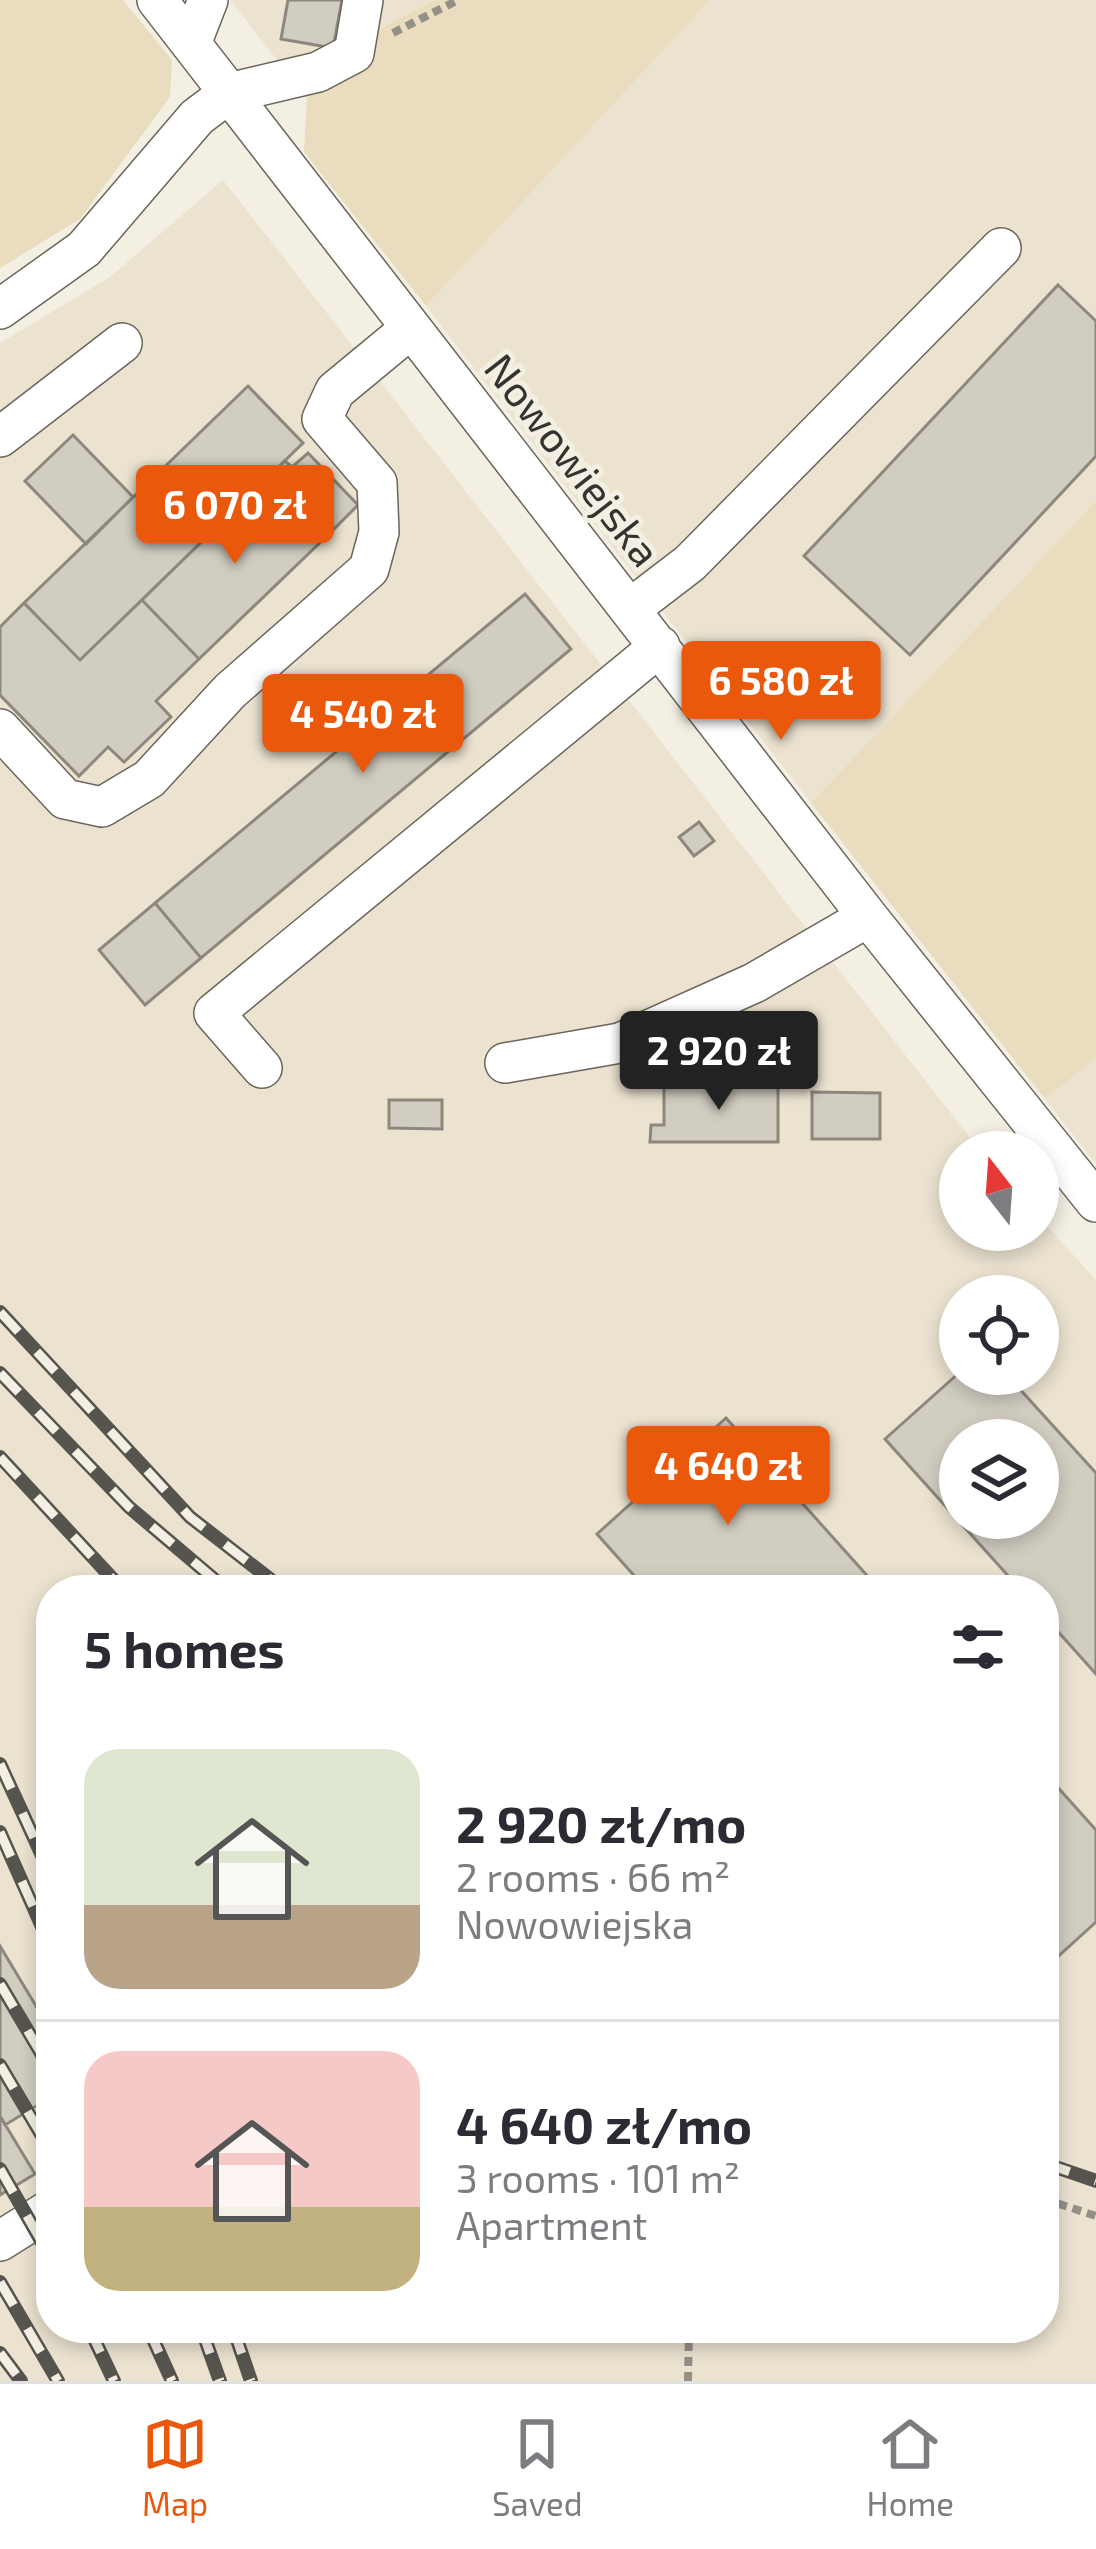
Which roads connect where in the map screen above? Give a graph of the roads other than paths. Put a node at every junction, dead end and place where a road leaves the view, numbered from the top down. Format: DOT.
graph roads {
  1 [pos="157,0"];
  2 [pos="208,0"];
  3 [pos="364,0"];
  4 [pos="191,44"];
  5 [pos="229,93"];
  6 [pos="1001,248"];
  7 [pos="0,309"];
  8 [pos="410,329"];
  9 [pos="122,343"];
  10 [pos="0,437"];
  11 [pos="630,609"];
  12 [pos="659,646"];
  13 [pos="0,729"];
  14 [pos="868,917"];
  15 [pos="505,1063"];
  16 [pos="262,1069"];
  17 [pos="1096,1202"];
  18 [pos="36,2218"];
  19 [pos="0,2241"];
  1 -- 4 [label="street, Nowowiejska"];
  2 -- 4 [label="street"];
  3 -- 5 [label="street"];
  4 -- 5 [label="street, Nowowiejska"];
  5 -- 7 [label="street"];
  5 -- 8 [label="street, Nowowiejska"];
  6 -- 11 [label="street"];
  8 -- 11 [label="street, Nowowiejska"];
  8 -- 13 [label="street"];
  9 -- 10 [label="street"];
  11 -- 12 [label="street, Nowowiejska"];
  12 -- 14 [label="street, Nowowiejska"];
  12 -- 16 [label="street"];
  14 -- 15 [label="street"];
  14 -- 17 [label="street, Nowowiejska"];
  18 -- 19 [label="street"];
}
